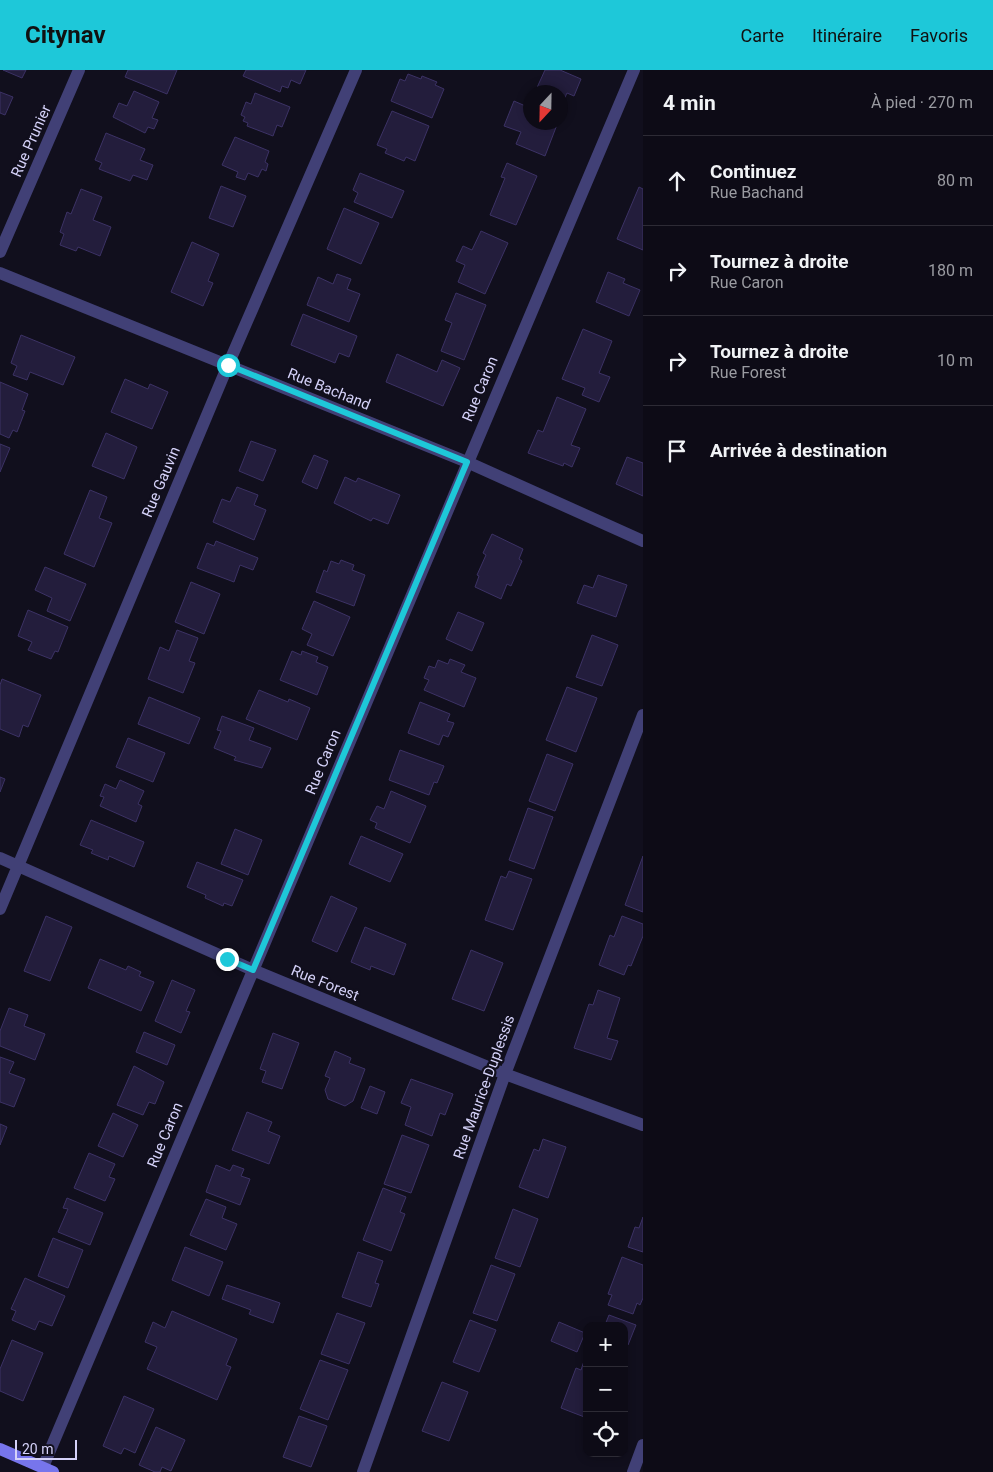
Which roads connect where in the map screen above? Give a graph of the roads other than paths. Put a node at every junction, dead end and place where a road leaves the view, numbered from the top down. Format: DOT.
graph roads {
  1 [pos="79,70"];
  2 [pos="356,70"];
  3 [pos="634,70"];
  4 [pos="0,252"];
  5 [pos="0,273"];
  6 [pos="228,365"];
  7 [pos="467,462"];
  8 [pos="643,541"];
  9 [pos="643,715"];
  10 [pos="0,858"];
  11 [pos="18,866"];
  12 [pos="0,909"];
  13 [pos="253,970"];
  14 [pos="505,1074"];
  15 [pos="643,1125"];
  16 [pos="643,1445"];
  17 [pos="0,1449"];
  18 [pos="48,1470"];
  19 [pos="363,1472"];
  20 [pos="633,1472"];
  1 -- 4 [label="street, Rue Prunier"];
  2 -- 6 [label="street, Rue Gauvin"];
  3 -- 7 [label="street, Rue Caron"];
  5 -- 6 [label="street, Rue Bachand"];
  6 -- 7 [label="street, Rue Bachand"];
  6 -- 11 [label="street, Rue Gauvin"];
  7 -- 8 [label="street, Rue Bachand"];
  7 -- 13 [label="street, Rue Caron"];
  9 -- 14 [label="street, Rue Maurice-Duplessis"];
  10 -- 11 [label="street, Rue Forest"];
  11 -- 12 [label="street, Rue Gauvin"];
  11 -- 13 [label="street, Rue Forest"];
  13 -- 14 [label="street, Rue Forest"];
  13 -- 18 [label="street, Rue Caron"];
  14 -- 15 [label="street, Rue Forest"];
  14 -- 19 [label="street, Rue Maurice-Duplessis"];
  16 -- 20 [label="street"];
  17 -- 18 [label="street"];
}
